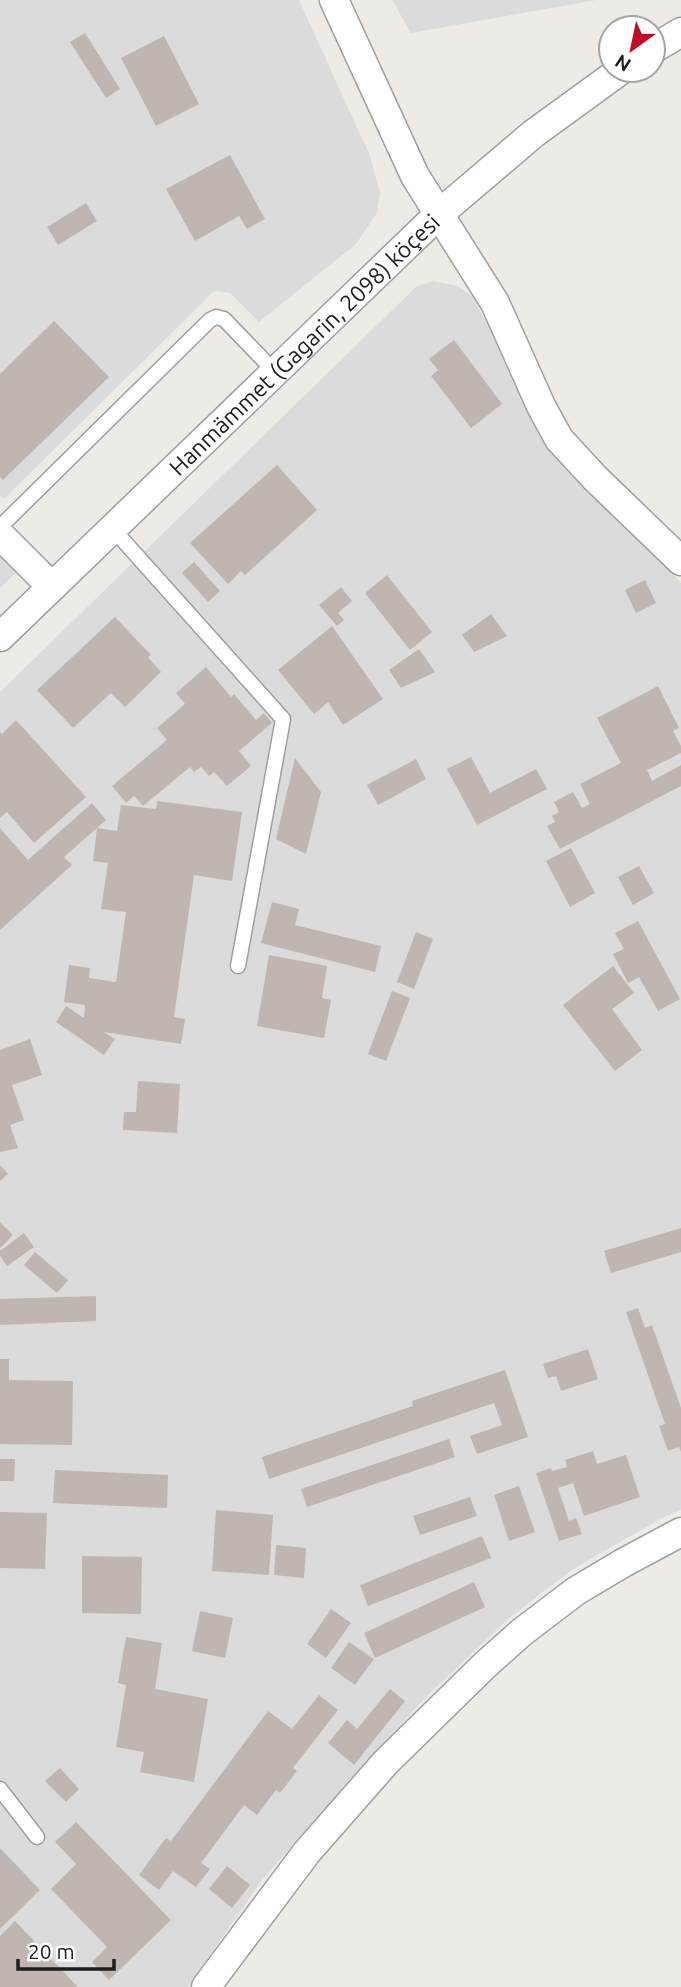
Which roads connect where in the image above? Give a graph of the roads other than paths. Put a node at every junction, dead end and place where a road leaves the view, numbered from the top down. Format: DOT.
graph roads {
  1 [pos="334,0"];
  2 [pos="602,84"];
  3 [pos="439,214"];
  4 [pos="275,372"];
  5 [pos="0,527"];
  6 [pos="112,528"];
  7 [pos="0,535"];
  8 [pos="681,561"];
  9 [pos="52,587"];
  10 [pos="0,637"];
  11 [pos="238,966"];
  12 [pos="681,1532"];
  13 [pos="0,1789"];
  14 [pos="37,1837"];
  15 [pos="206,1987"];
  1 -- 3 [label="street"];
  2 -- 3 [label="street, Hanmämmet (Gagarin, 2098) köçesi"];
  3 -- 4 [label="street, Hanmämmet (Gagarin, 2098) köçesi"];
  3 -- 8 [label="street"];
  4 -- 5 [label="lane"];
  4 -- 6 [label="street, Hanmämmet (Gagarin, 2098) köçesi"];
  6 -- 9 [label="street, Hanmämmet (Gagarin, 2098) köçesi"];
  6 -- 11 [label="lane"];
  7 -- 9 [label="street"];
  9 -- 10 [label="street, Hanmämmet (Gagarin, 2098) köçesi"];
  12 -- 15 [label="street"];
  13 -- 14 [label="lane"];
}
